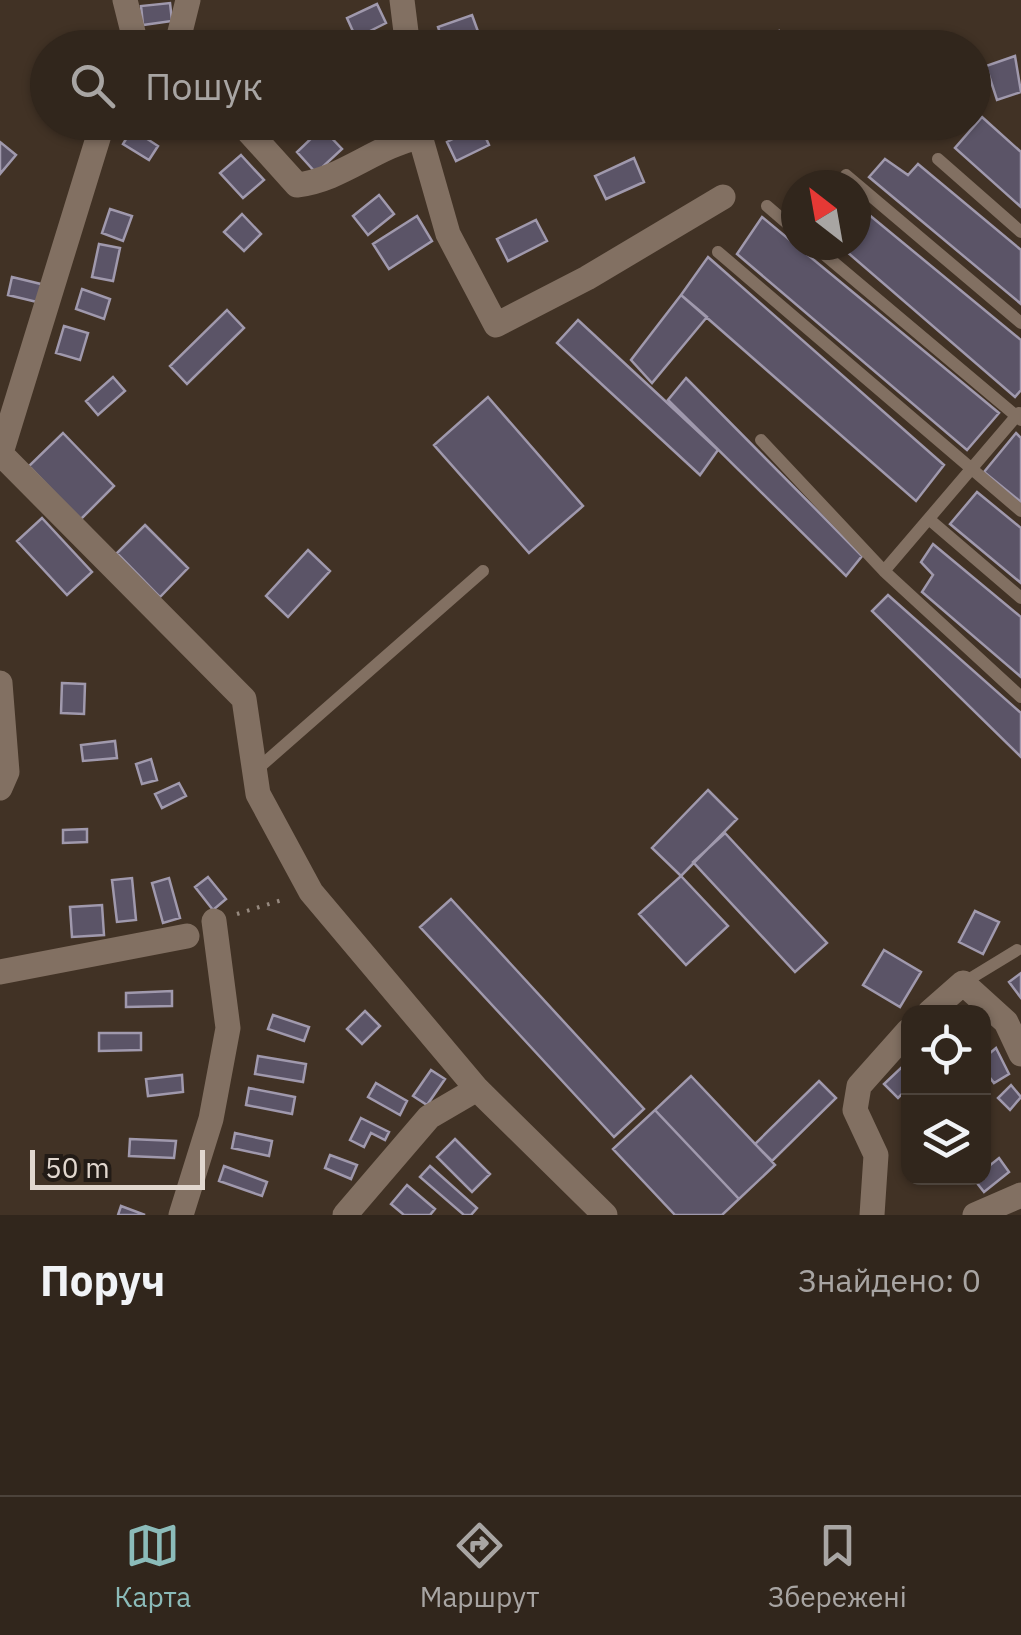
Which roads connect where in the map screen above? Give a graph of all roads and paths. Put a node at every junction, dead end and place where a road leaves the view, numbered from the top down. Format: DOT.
graph roads {
  1 [pos="125,0"];
  2 [pos="188,0"];
  3 [pos="402,0"];
  4 [pos="132,30"];
  5 [pos="180,30"];
  6 [pos="406,30"];
  7 [pos="96,140"];
  8 [pos="257,140"];
  9 [pos="395,140"];
  10 [pos="420,140"];
  11 [pos="938,160"];
  12 [pos="871,196"];
  13 [pos="722,197"];
  14 [pos="767,206"];
  15 [pos="781,218"];
  16 [pos="1021,232"];
  17 [pos="718,252"];
  18 [pos="831,260"];
  19 [pos="1021,323"];
  20 [pos="1020,416"];
  21 [pos="761,440"];
  22 [pos="0,455"];
  23 [pos="972,470"];
  24 [pos="1021,511"];
  25 [pos="930,520"];
  26 [pos="483,571"];
  27 [pos="884,571"];
  28 [pos="1021,598"];
  29 [pos="0,684"];
  30 [pos="1021,697"];
  31 [pos="255,771"];
  32 [pos="0,788"];
  33 [pos="311,892"];
  34 [pos="214,920"];
  35 [pos="187,936"];
  36 [pos="1017,950"];
  37 [pos="0,972"];
  38 [pos="963,983"];
  39 [pos="938,1005"];
  40 [pos="901,1039"];
  41 [pos="1021,1054"];
  42 [pos="477,1089"];
  43 [pos="1021,1195"];
  44 [pos="180,1215"];
  45 [pos="345,1215"];
  46 [pos="605,1215"];
  47 [pos="872,1215"];
  48 [pos="975,1215"];
  1 -- 4 [label="street"];
  2 -- 5 [label="street"];
  3 -- 6 [label="street"];
  7 -- 22 [label="street"];
  8 -- 9 [label="street"];
  10 -- 13 [label="street"];
  11 -- 16 [label="lane"];
  12 -- 19 [label="lane"];
  14 -- 15 [label="lane"];
  17 -- 23 [label="lane"];
  18 -- 20 [label="lane"];
  20 -- 23 [label="lane"];
  21 -- 27 [label="lane"];
  22 -- 31 [label="street"];
  23 -- 24 [label="lane"];
  23 -- 25 [label="lane"];
  25 -- 27 [label="lane"];
  25 -- 28 [label="lane"];
  26 -- 31 [label="lane"];
  27 -- 30 [label="lane"];
  29 -- 32 [label="street"];
  31 -- 33 [label="street"];
  33 -- 34 [label="path"];
  33 -- 42 [label="street"];
  34 -- 44 [label="street"];
  35 -- 37 [label="street"];
  36 -- 38 [label="lane"];
  38 -- 39 [label="street"];
  38 -- 41 [label="street"];
  40 -- 47 [label="street"];
  42 -- 45 [label="street"];
  42 -- 46 [label="street"];
  43 -- 48 [label="street"];
}
